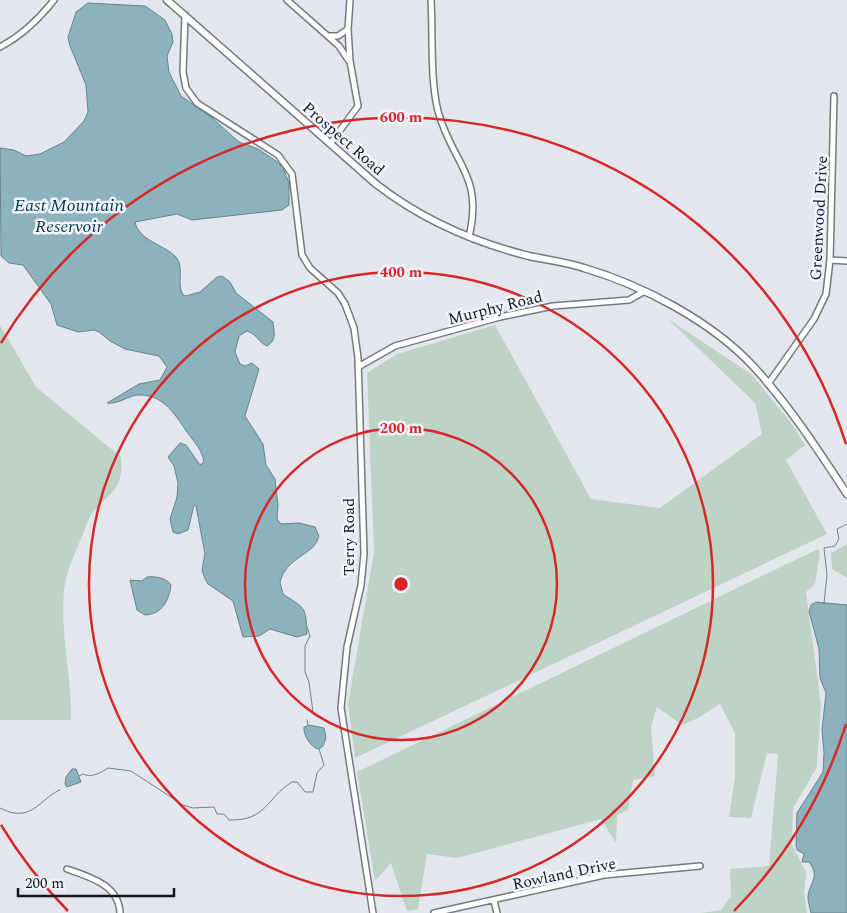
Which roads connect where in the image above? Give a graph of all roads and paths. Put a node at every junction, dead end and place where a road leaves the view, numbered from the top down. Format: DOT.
graph roads {
  1 [pos="54,0"];
  2 [pos="167,0"];
  3 [pos="287,0"];
  4 [pos="350,0"];
  5 [pos="432,0"];
  6 [pos="185,16"];
  7 [pos="348,28"];
  8 [pos="328,36"];
  9 [pos="0,47"];
  10 [pos="350,61"];
  11 [pos="834,96"];
  12 [pos="330,144"];
  13 [pos="469,237"];
  14 [pos="830,260"];
  15 [pos="847,261"];
  16 [pos="643,292"];
  17 [pos="358,367"];
  18 [pos="768,384"];
  19 [pos="847,494"];
  20 [pos="700,866"];
  21 [pos="67,870"];
  22 [pos="494,901"];
  23 [pos="120,913"];
  24 [pos="373,913"];
  25 [pos="434,913"];
  26 [pos="497,913"];
  1 -- 9 [label="street"];
  2 -- 6 [label="main road, Prospect Road"];
  3 -- 8 [label="street"];
  4 -- 7 [label="street"];
  5 -- 13 [label="street"];
  6 -- 12 [label="main road, Prospect Road"];
  6 -- 17 [label="street, Terry Road"];
  7 -- 8 [label="street"];
  7 -- 10 [label="street"];
  8 -- 10 [label="street"];
  10 -- 12 [label="street"];
  11 -- 14 [label="street, Greenwood Drive"];
  12 -- 13 [label="main road, Prospect Road"];
  13 -- 16 [label="main road, Prospect Road"];
  14 -- 15 [label="street"];
  14 -- 18 [label="street, Greenwood Drive"];
  16 -- 17 [label="street, Murphy Road"];
  16 -- 18 [label="main road, Prospect Road"];
  17 -- 24 [label="street, Terry Road"];
  18 -- 19 [label="main road, Prospect Road"];
  20 -- 22 [label="street, Rowland Drive"];
  21 -- 23 [label="street"];
  22 -- 25 [label="street, Rowland Drive"];
  22 -- 26 [label="street"];
}
